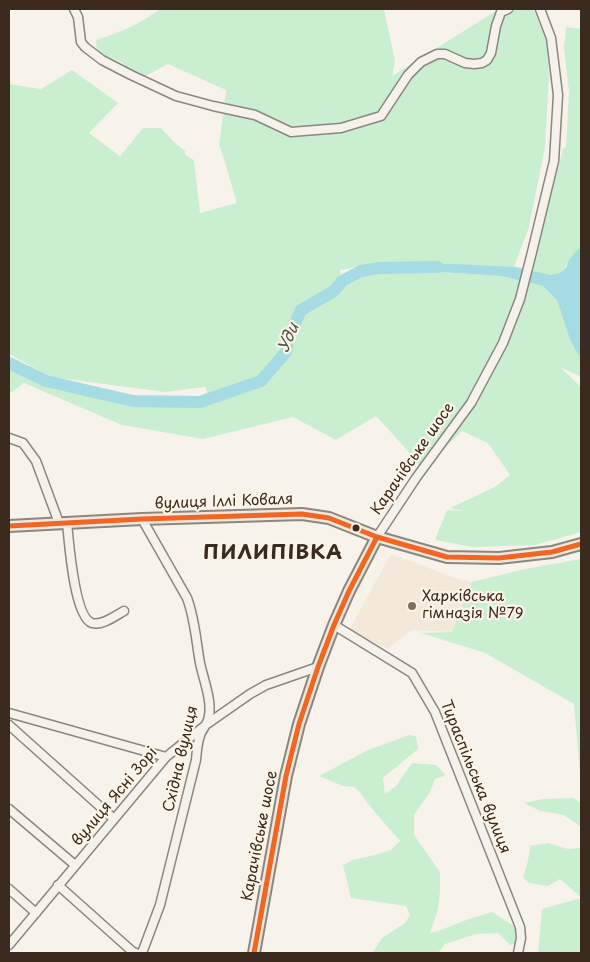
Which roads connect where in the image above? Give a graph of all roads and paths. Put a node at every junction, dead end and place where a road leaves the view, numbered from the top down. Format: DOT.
graph roads {
  1 [pos="76,9"];
  2 [pos="508,9"];
  3 [pos="540,9"];
  4 [pos="9,438"];
  5 [pos="142,519"];
  6 [pos="63,523"];
  7 [pos="9,526"];
  8 [pos="377,537"];
  9 [pos="581,544"];
  10 [pos="124,612"];
  11 [pos="334,625"];
  12 [pos="318,667"];
  13 [pos="9,713"];
  14 [pos="207,724"];
  15 [pos="9,725"];
  16 [pos="166,757"];
  17 [pos="9,809"];
  18 [pos="114,819"];
  19 [pos="75,865"];
  20 [pos="58,885"];
  21 [pos="9,889"];
  22 [pos="36,913"];
  23 [pos="9,945"];
  24 [pos="136,953"];
  25 [pos="142,953"];
  26 [pos="254,953"];
  27 [pos="518,953"];
  1 -- 2 [label="street"];
  3 -- 8 [label="street, Карачівське шосе"];
  4 -- 6 [label="street"];
  5 -- 6 [label="main road, вулиця Іллі Коваля"];
  5 -- 8 [label="main road, вулиця Іллі Коваля"];
  5 -- 14 [label="street, Східна вулиця"];
  6 -- 7 [label="main road, вулиця Іллі Коваля"];
  6 -- 10 [label="street"];
  8 -- 9 [label="main road, вулиця Іллі Коваля"];
  8 -- 11 [label="main road, Карачівське шосе"];
  11 -- 12 [label="main road, Карачівське шосе"];
  11 -- 27 [label="street, Тираспільська вулиця"];
  12 -- 14 [label="street, вулиця Ясні Зорі"];
  12 -- 26 [label="main road, Карачівське шосе"];
  13 -- 16 [label="street"];
  14 -- 16 [label="street, вулиця Ясні Зорі"];
  14 -- 25 [label="street, Східна вулиця"];
  15 -- 18 [label="street"];
  16 -- 18 [label="street, вулиця Ясні Зорі"];
  17 -- 19 [label="street"];
  18 -- 19 [label="street, вулиця Ясні Зорі"];
  19 -- 20 [label="street, вулиця Ясні Зорі"];
  20 -- 22 [label="street, вулиця Ясні Зорі"];
  20 -- 24 [label="street"];
  21 -- 22 [label="street"];
  22 -- 23 [label="street, вулиця Ясні Зорі"];
}
